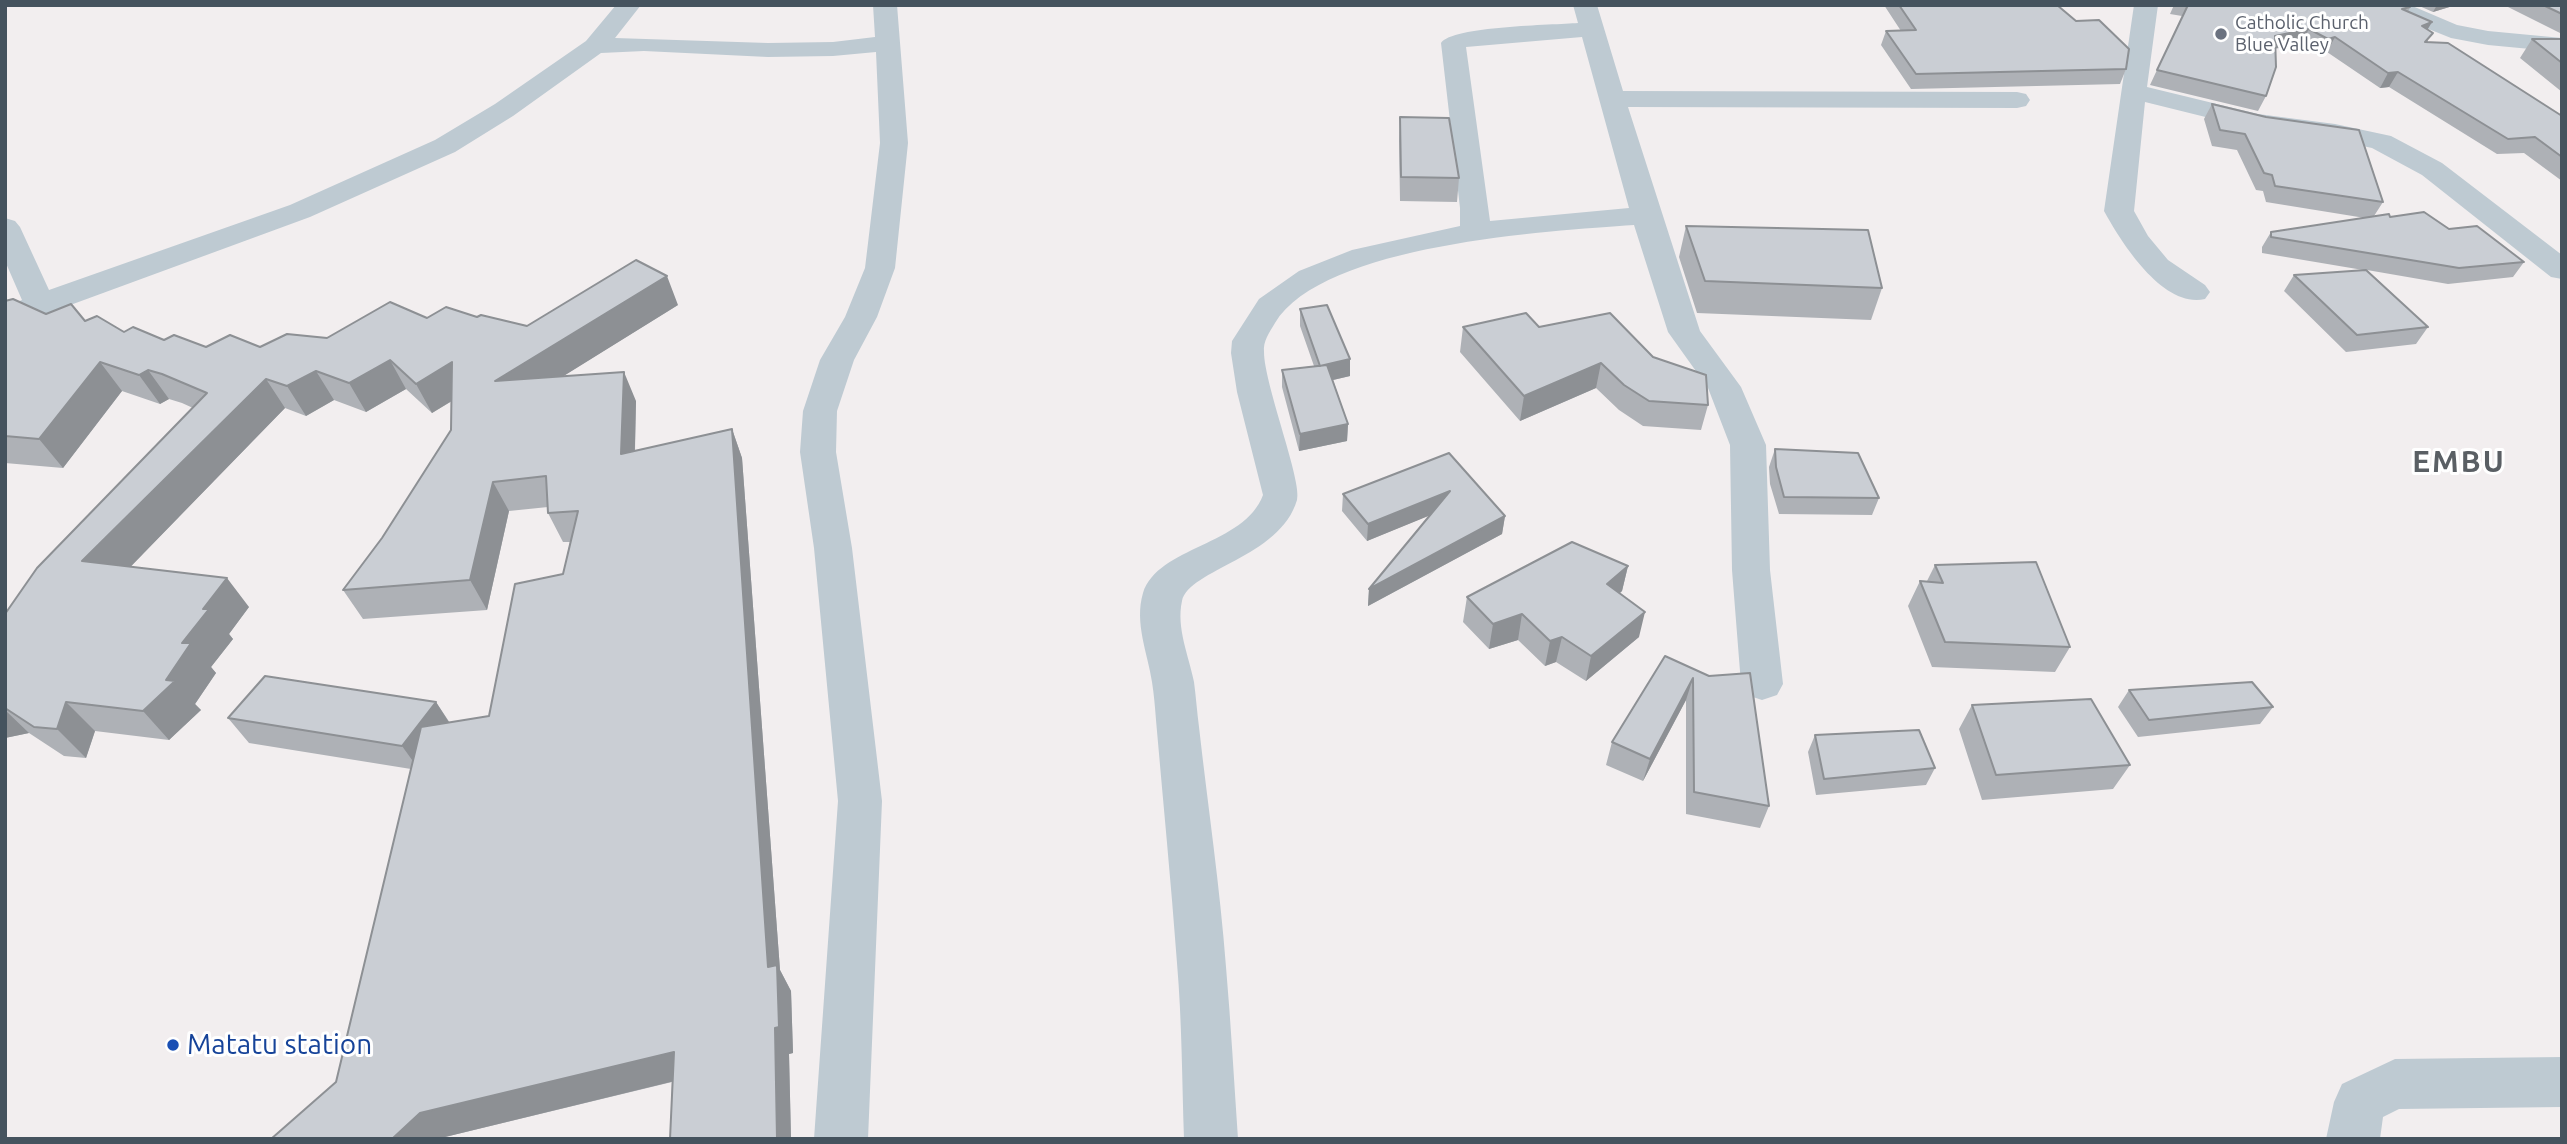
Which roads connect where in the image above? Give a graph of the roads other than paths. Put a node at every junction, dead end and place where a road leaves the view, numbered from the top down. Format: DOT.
graph roads {
  1 [pos="629,5"];
  2 [pos="885,5"];
  3 [pos="2146,5"];
  4 [pos="2389,5"];
  5 [pos="1588,17"];
  6 [pos="887,43"];
  7 [pos="2562,45"];
  8 [pos="596,46"];
  9 [pos="2133,91"];
  10 [pos="1612,99"];
  11 [pos="2017,100"];
  12 [pos="1646,216"];
  13 [pos="5,227"];
  14 [pos="1475,232"];
  15 [pos="12,258"];
  16 [pos="2562,270"];
  17 [pos="2194,292"];
  18 [pos="40,303"];
  19 [pos="5,320"];
  20 [pos="1762,684"];
  21 [pos="2562,1082"];
  22 [pos="841,1139"];
  23 [pos="1212,1139"];
  24 [pos="2353,1139"];
  1 -- 8 [label="street"];
  2 -- 6 [label="street"];
  3 -- 9 [label="street"];
  4 -- 7 [label="street"];
  5 -- 10 [label="street"];
  5 -- 14 [label="street"];
  6 -- 8 [label="street"];
  6 -- 22 [label="street"];
  8 -- 18 [label="street"];
  9 -- 16 [label="street"];
  9 -- 17 [label="street"];
  10 -- 11 [label="street"];
  10 -- 12 [label="street"];
  12 -- 14 [label="street"];
  12 -- 20 [label="street"];
  13 -- 15 [label="street"];
  14 -- 23 [label="street"];
  15 -- 18 [label="street"];
  18 -- 19 [label="street"];
  21 -- 24 [label="street"];
}
